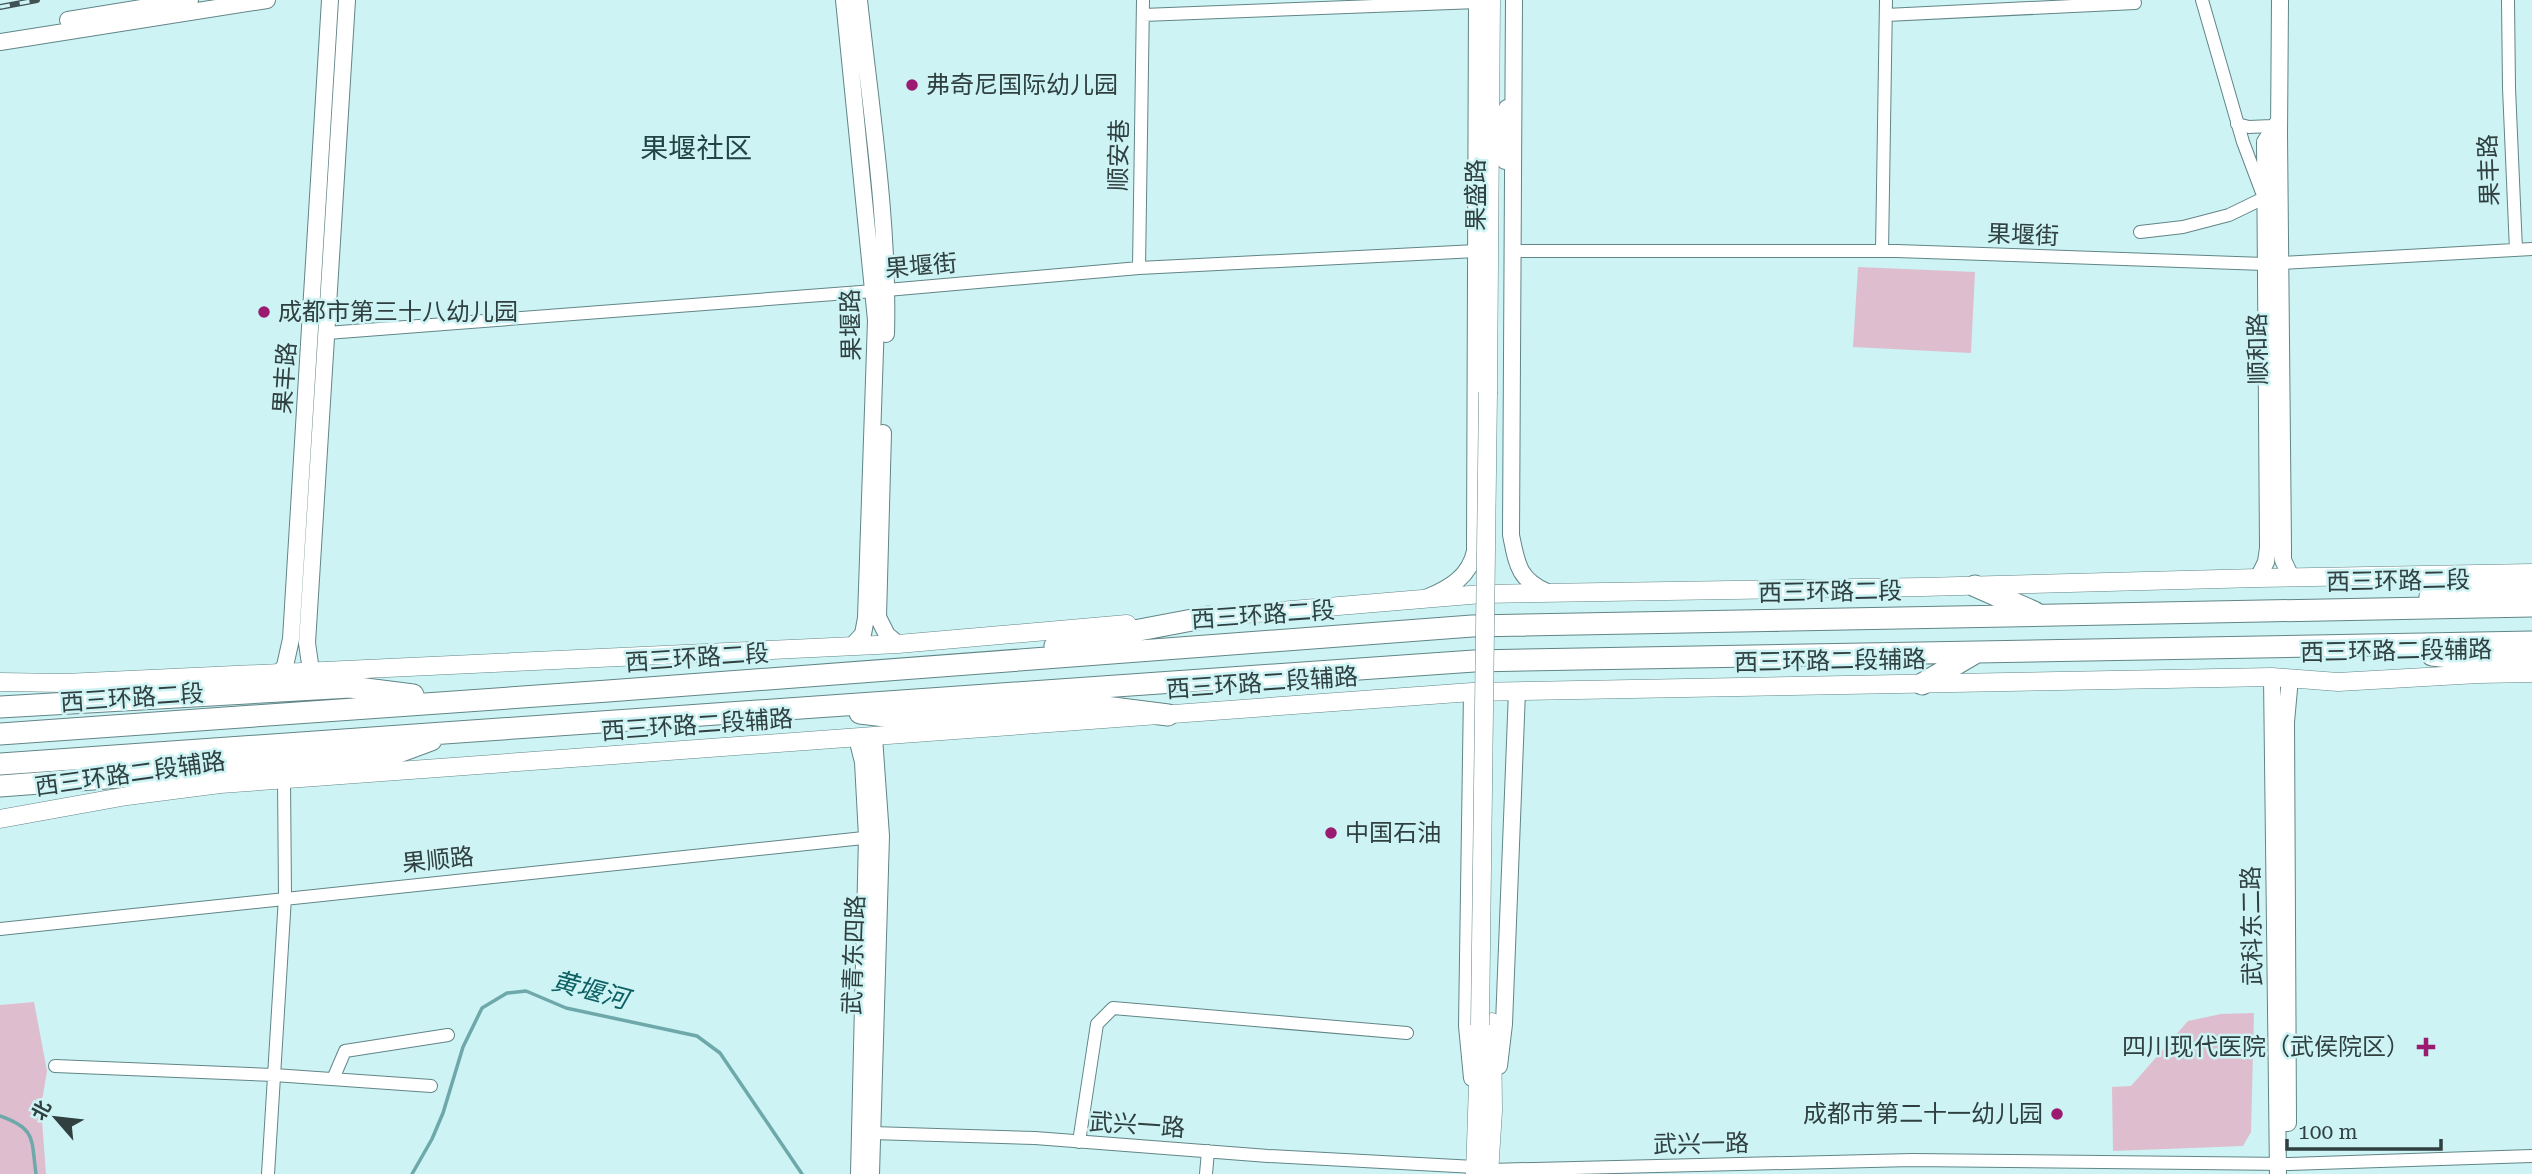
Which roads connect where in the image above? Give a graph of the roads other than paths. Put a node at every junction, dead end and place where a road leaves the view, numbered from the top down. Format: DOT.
graph roads {
  1 [pos="190,0"];
  2 [pos="267,0"];
  3 [pos="330,0"];
  4 [pos="347,0"];
  5 [pos="844,0"];
  6 [pos="859,0"];
  7 [pos="1143,0"];
  8 [pos="1502,0"];
  9 [pos="1514,0"];
  10 [pos="1886,0"];
  11 [pos="2202,0"];
  12 [pos="2280,0"];
  13 [pos="2508,0"];
  14 [pos="1482,1"];
  15 [pos="2136,3"];
  16 [pos="1143,15"];
  17 [pos="1886,15"];
  18 [pos="0,32"];
  19 [pos="0,42"];
  20 [pos="1477,84"];
  21 [pos="1513,89"];
  22 [pos="2237,124"];
  23 [pos="1495,132"];
  24 [pos="2275,132"];
  25 [pos="2243,142"];
  26 [pos="2264,198"];
  27 [pos="1476,201"];
  28 [pos="1513,205"];
  29 [pos="2140,232"];
  30 [pos="2532,249"];
  31 [pos="2516,250"];
  32 [pos="1476,251"];
  33 [pos="1513,251"];
  34 [pos="1882,251"];
  35 [pos="2272,264"];
  36 [pos="1139,268"];
  37 [pos="881,291"];
  38 [pos="327,333"];
  39 [pos="2532,573"];
  40 [pos="2291,577"];
  41 [pos="2258,578"];
  42 [pos="1975,586"];
  43 [pos="2532,587"];
  44 [pos="1547,592"];
  45 [pos="1424,598"];
  46 [pos="2532,606"];
  47 [pos="2335,608"];
  48 [pos="2039,614"];
  49 [pos="1208,617"];
  50 [pos="2532,642"];
  51 [pos="898,644"];
  52 [pos="852,646"];
  53 [pos="2336,646"];
  54 [pos="1977,652"];
  55 [pos="2532,661"];
  56 [pos="956,665"];
  57 [pos="314,671"];
  58 [pos="2532,673"];
  59 [pos="2281,678"];
  60 [pos="0,682"];
  61 [pos="283,682"];
  62 [pos="1922,684"];
  63 [pos="1517,691"];
  64 [pos="1472,692"];
  65 [pos="457,701"];
  66 [pos="0,705"];
  67 [pos="813,707"];
  68 [pos="1168,715"];
  69 [pos="455,732"];
  70 [pos="0,734"];
  71 [pos="866,737"];
  72 [pos="0,764"];
  73 [pos="284,780"];
  74 [pos="0,786"];
  75 [pos="0,819"];
  76 [pos="874,837"];
  77 [pos="285,897"];
  78 [pos="0,929"];
  79 [pos="1486,1024"];
  80 [pos="1406,1033"];
  81 [pos="447,1035"];
  82 [pos="55,1066"];
  83 [pos="274,1075"];
  84 [pos="333,1079"];
  85 [pos="431,1086"];
  86 [pos="1493,1111"];
  87 [pos="1476,1118"];
  88 [pos="872,1133"];
  89 [pos="1079,1142"];
  90 [pos="1208,1151"];
  91 [pos="2532,1156"];
  92 [pos="1912,1160"];
  93 [pos="2283,1169"];
  94 [pos="1482,1171"];
  95 [pos="268,1174"];
  96 [pos="859,1174"];
  97 [pos="871,1174"];
  98 [pos="1206,1174"];
  99 [pos="1912,1174"];
  1 -- 18 [label="street"];
  2 -- 19 [label="street"];
  3 -- 61 [label="street, 果丰路"];
  4 -- 38 [label="street, 果丰路"];
  5 -- 37 [label="street, 果堰路"];
  6 -- 37 [label="street, 果堰路"];
  7 -- 16 [label="street, 顺安巷"];
  8 -- 23 [label="main road, 果盛路"];
  9 -- 21 [label="street"];
  10 -- 17 [label="street"];
  11 -- 22 [label="street, 顺和路"];
  12 -- 24 [label="street, 顺和路"];
  13 -- 31 [label="street, 果丰路"];
  14 -- 16 [label="street"];
  14 -- 20 [label="street"];
  14 -- 23 [label="main road"];
  15 -- 17 [label="street"];
  16 -- 36 [label="street, 顺安巷"];
  17 -- 34 [label="street"];
  20 -- 23 [label="street"];
  20 -- 27 [label="street"];
  21 -- 23 [label="street"];
  21 -- 28 [label="street"];
  22 -- 24 [label="street"];
  22 -- 25 [label="street, 顺和路"];
  23 -- 27 [label="street"];
  23 -- 28 [label="street"];
  23 -- 79 [label="main road, 果盛路"];
  24 -- 25 [label="street"];
  24 -- 26 [label="street, 顺和路"];
  24 -- 35 [label="street, 顺和路"];
  25 -- 26 [label="street, 顺和路"];
  26 -- 29 [label="street"];
  26 -- 35 [label="street, 顺和路"];
  27 -- 32 [label="street"];
  28 -- 33 [label="street"];
  30 -- 31 [label="street, 果堰街"];
  31 -- 35 [label="street, 果堰街"];
  32 -- 36 [label="street, 果堰街"];
  32 -- 45 [label="street"];
  33 -- 34 [label="street, 果堰街"];
  33 -- 44 [label="street"];
  34 -- 35 [label="street, 果堰街"];
  35 -- 40 [label="street, 顺和路"];
  35 -- 41 [label="street, 顺和路"];
  36 -- 37 [label="street, 果堰街"];
  37 -- 38 [label="street, 果堰街"];
  37 -- 51 [label="street, 果堰路"];
  37 -- 52 [label="street, 果堰路"];
  38 -- 57 [label="street, 果丰路"];
  39 -- 40 [label="main road"];
  40 -- 41 [label="main road"];
  41 -- 42 [label="main road"];
  42 -- 44 [label="main road"];
  42 -- 48 [label="highway"];
  43 -- 47 [label="highway"];
  44 -- 45 [label="main road"];
  45 -- 49 [label="main road"];
  46 -- 47 [label="highway, 西三环路二段"];
  47 -- 48 [label="highway, 西三环路二段"];
  48 -- 56 [label="highway, 西三环路二段"];
  49 -- 51 [label="main road"];
  49 -- 56 [label="highway"];
  50 -- 53 [label="highway"];
  51 -- 52 [label="main road"];
  52 -- 57 [label="main road"];
  53 -- 54 [label="highway"];
  53 -- 55 [label="highway"];
  54 -- 62 [label="highway"];
  54 -- 67 [label="highway"];
  56 -- 65 [label="highway, 西三环路二段"];
  57 -- 61 [label="main road"];
  58 -- 59 [label="main road, 西三环路二段辅路"];
  59 -- 62 [label="main road, 西三环路二段辅路"];
  59 -- 93 [label="street, 武科东二路"];
  60 -- 61 [label="main road"];
  61 -- 65 [label="highway"];
  61 -- 66 [label="highway"];
  62 -- 63 [label="main road, 西三环路二段辅路"];
  63 -- 64 [label="main road, 西三环路二段辅路"];
  63 -- 86 [label="street"];
  64 -- 68 [label="main road, 西三环路二段辅路"];
  64 -- 87 [label="street"];
  65 -- 70 [label="highway, 西三环路二段"];
  67 -- 68 [label="highway"];
  67 -- 69 [label="highway"];
  68 -- 71 [label="main road, 西三环路二段辅路"];
  69 -- 72 [label="highway"];
  69 -- 74 [label="highway"];
  71 -- 73 [label="main road, 西三环路二段辅路"];
  71 -- 76 [label="street, 武青东四路"];
  73 -- 75 [label="main road, 西三环路二段辅路"];
  73 -- 77 [label="street"];
  76 -- 77 [label="street, 果顺路"];
  76 -- 88 [label="street, 武青东四路"];
  76 -- 96 [label="street, 武青东四路"];
  77 -- 78 [label="street, 果顺路"];
  77 -- 83 [label="street"];
  79 -- 86 [label="main road"];
  79 -- 87 [label="main road"];
  80 -- 89 [label="street"];
  81 -- 84 [label="street"];
  82 -- 83 [label="street"];
  83 -- 84 [label="street"];
  83 -- 95 [label="street"];
  84 -- 85 [label="street"];
  86 -- 94 [label="main road"];
  87 -- 94 [label="main road"];
  88 -- 89 [label="street, 武兴一路"];
  88 -- 97 [label="street, 武青东四路"];
  89 -- 90 [label="street, 武兴一路"];
  90 -- 94 [label="street, 武兴一路"];
  90 -- 98 [label="street"];
  91 -- 93 [label="street, 武兴一路"];
  92 -- 93 [label="street, 武兴一路"];
  92 -- 94 [label="street, 武兴一路"];
  92 -- 99 [label="street"];
}
